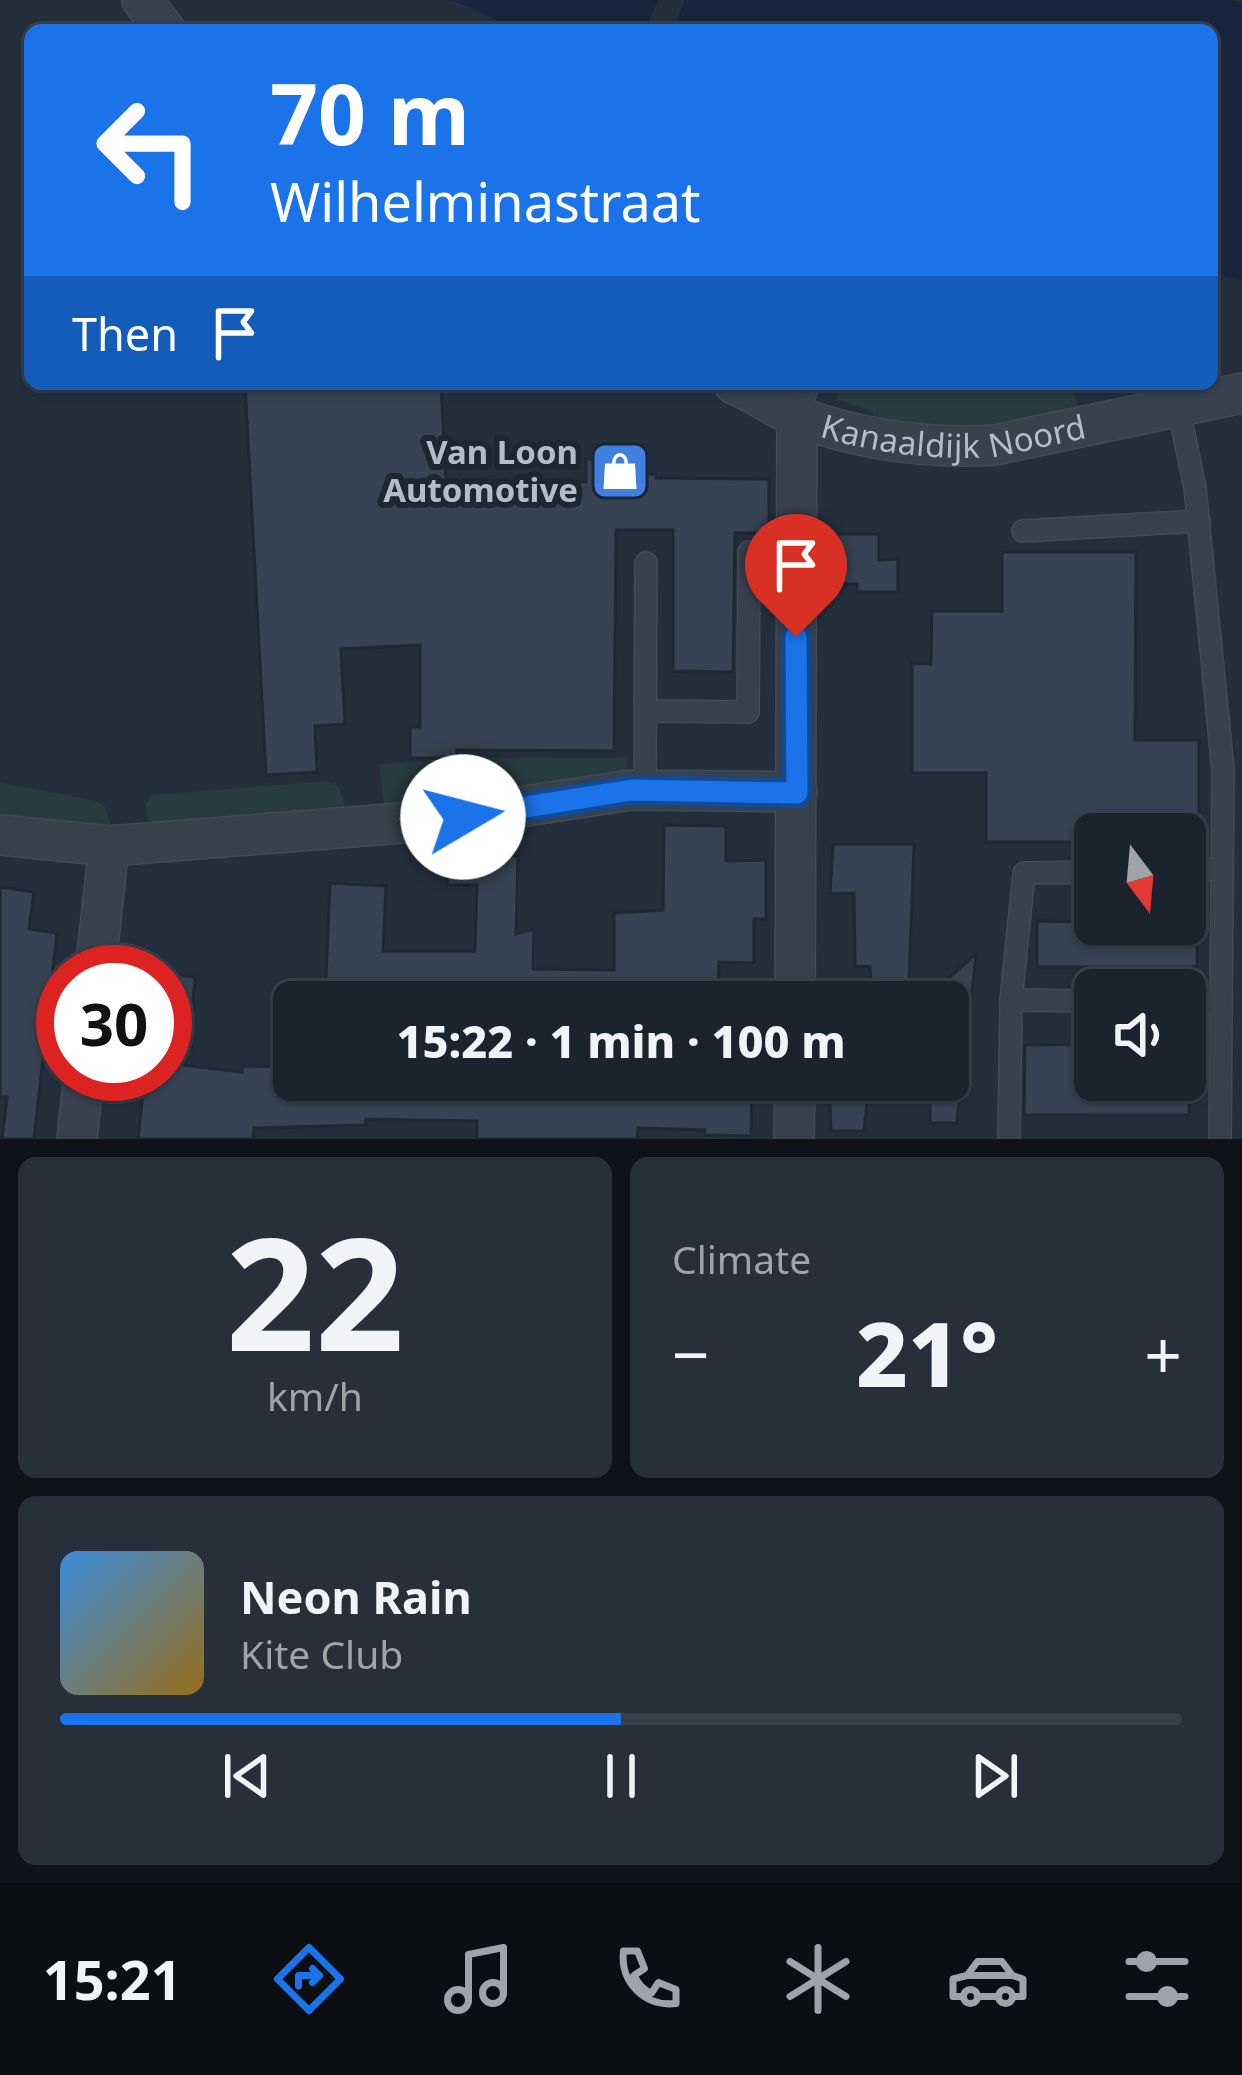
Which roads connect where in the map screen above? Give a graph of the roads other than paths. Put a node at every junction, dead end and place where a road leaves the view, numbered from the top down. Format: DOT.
graph roads {
  1 [pos="142,0"];
  2 [pos="160,24"];
  3 [pos="758,390"];
  4 [pos="1242,393"];
  5 [pos="803,401"];
  6 [pos="1178,406"];
  7 [pos="1199,521"];
  8 [pos="1023,532"];
  9 [pos="749,552"];
  10 [pos="646,563"];
  11 [pos="749,598"];
  12 [pos="796,598"];
  13 [pos="646,711"];
  14 [pos="645,790"];
  15 [pos="797,793"];
  16 [pos="0,835"];
  17 [pos="109,846"];
  18 [pos="1206,869"];
  19 [pos="1222,869"];
  20 [pos="1074,872"];
  21 [pos="98,945"];
  22 [pos="795,981"];
  23 [pos="1011,1000"];
  24 [pos="1074,1001"];
  25 [pos="1206,1003"];
  26 [pos="1221,1003"];
  27 [pos="81,1101"];
  28 [pos="795,1101"];
  29 [pos="77,1139"];
  30 [pos="794,1139"];
  31 [pos="1009,1139"];
  32 [pos="1220,1139"];
  1 -- 2 [label="street"];
  3 -- 5 [label="street, Kanaaldijk Noord"];
  4 -- 6 [label="street, Kanaaldijk Noord"];
  5 -- 6 [label="street, Kanaaldijk Noord"];
  5 -- 12 [label="street"];
  6 -- 7 [label="lane"];
  7 -- 8 [label="lane"];
  7 -- 19 [label="lane"];
  9 -- 11 [label="lane"];
  10 -- 13 [label="lane"];
  11 -- 12 [label="lane"];
  11 -- 13 [label="lane"];
  12 -- 15 [label="street"];
  13 -- 14 [label="lane"];
  14 -- 15 [label="street"];
  14 -- 17 [label="street"];
  15 -- 22 [label="street"];
  16 -- 17 [label="street"];
  17 -- 21 [label="street"];
  18 -- 19 [label="lane"];
  19 -- 26 [label="lane"];
  20 -- 23 [label="lane"];
  23 -- 24 [label="lane"];
  23 -- 31 [label="lane"];
  25 -- 26 [label="lane"];
  26 -- 32 [label="lane"];
  27 -- 29 [label="street"];
  28 -- 30 [label="street"];
}
